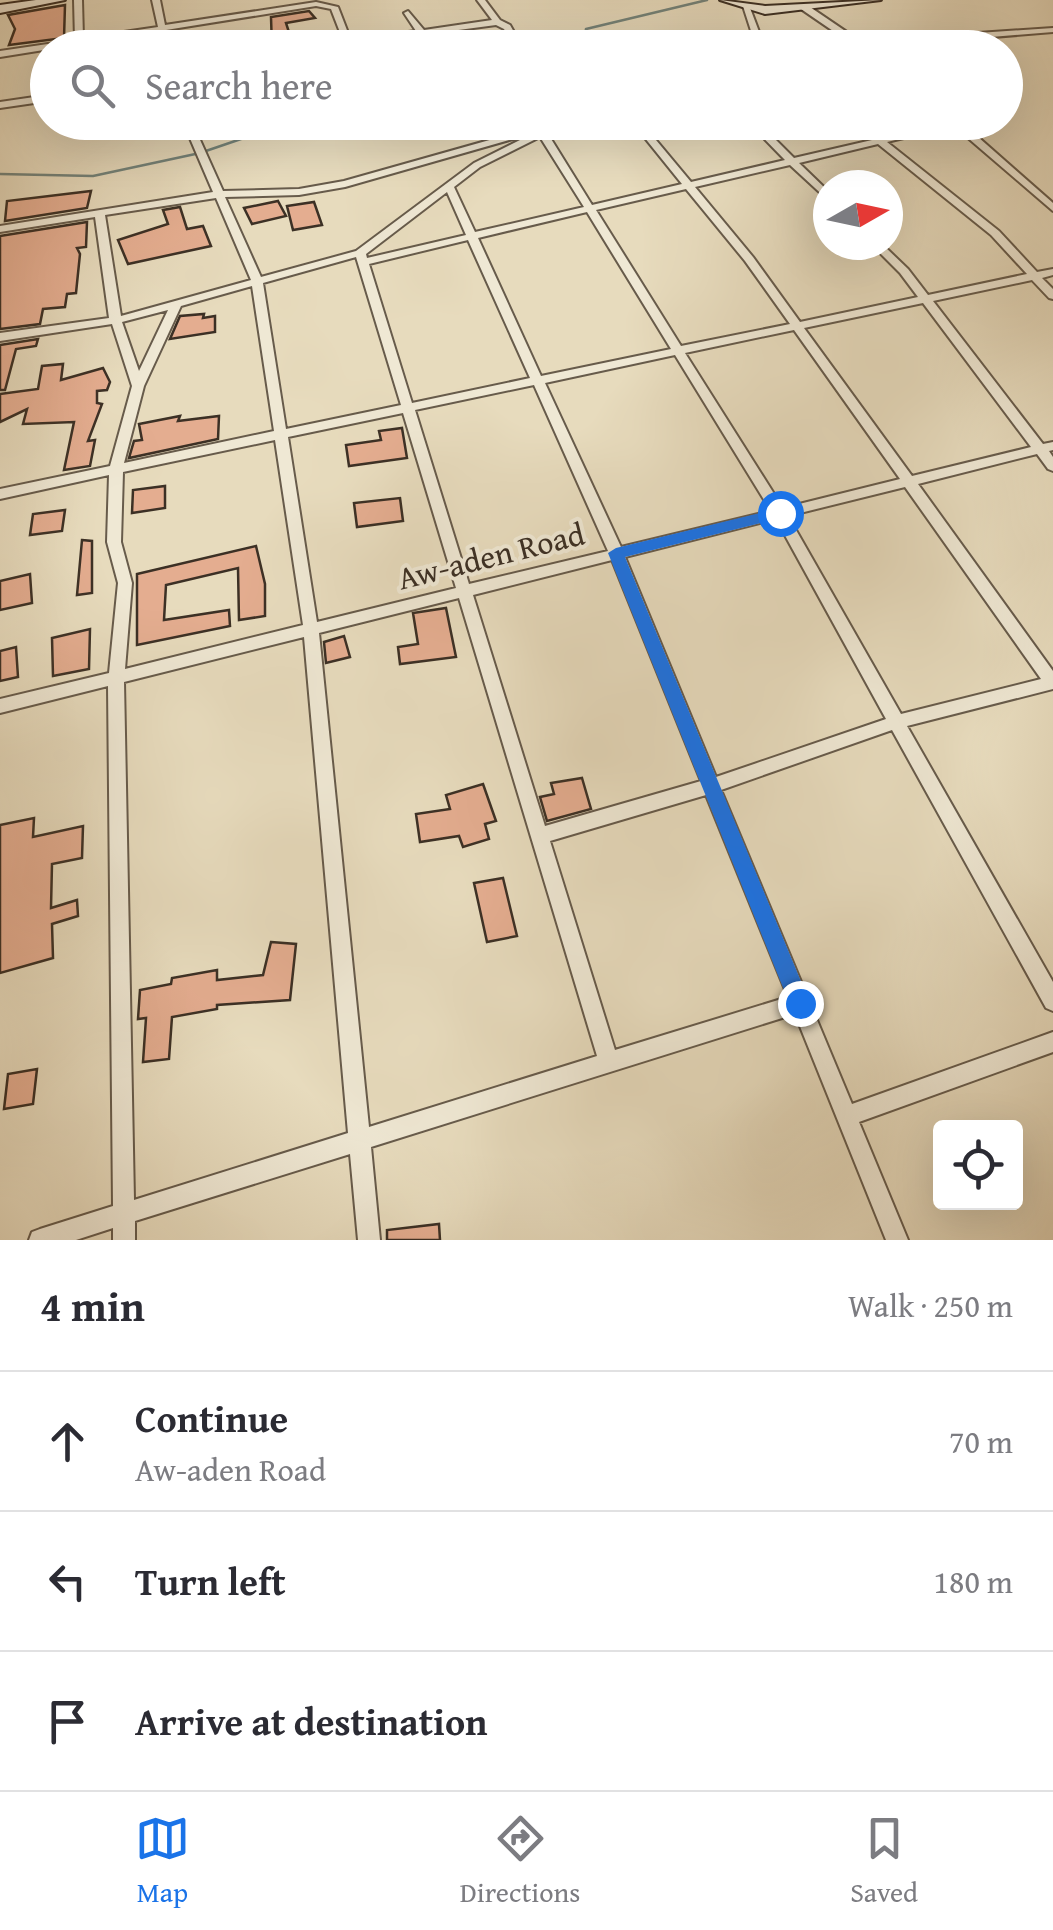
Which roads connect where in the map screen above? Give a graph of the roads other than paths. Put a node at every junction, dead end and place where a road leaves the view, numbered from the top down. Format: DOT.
graph roads {
  1 [pos="58,0"];
  2 [pos="78,0"];
  3 [pos="156,0"];
  4 [pos="236,0"];
  5 [pos="481,0"];
  6 [pos="726,0"];
  7 [pos="875,0"];
  8 [pos="316,2"];
  9 [pos="804,6"];
  10 [pos="746,8"];
  11 [pos="0,9"];
  12 [pos="408,12"];
  13 [pos="241,15"];
  14 [pos="497,22"];
  15 [pos="159,28"];
  16 [pos="79,30"];
  17 [pos="149,30"];
  18 [pos="343,30"];
  19 [pos="421,30"];
  20 [pos="437,30"];
  21 [pos="509,30"];
  22 [pos="753,30"];
  23 [pos="838,30"];
  24 [pos="1053,30"];
  25 [pos="1023,32"];
  26 [pos="30,50"];
  27 [pos="0,54"];
  28 [pos="30,101"];
  29 [pos="0,105"];
  30 [pos="196,140"];
  31 [pos="506,140"];
  32 [pos="523,140"];
  33 [pos="548,140"];
  34 [pos="651,140"];
  35 [pos="770,140"];
  36 [pos="883,140"];
  37 [pos="975,140"];
  38 [pos="879,141"];
  39 [pos="791,161"];
  40 [pos="813,182"];
  41 [pos="688,185"];
  42 [pos="449,186"];
  43 [pos="221,194"];
  44 [pos="1053,208"];
  45 [pos="591,210"];
  46 [pos="100,213"];
  47 [pos="0,228"];
  48 [pos="472,237"];
  49 [pos="362,258"];
  50 [pos="891,260"];
  51 [pos="1053,272"];
  52 [pos="1034,276"];
  53 [pos="258,280"];
  54 [pos="1053,296"];
  55 [pos="926,299"];
  56 [pos="176,304"];
  57 [pos="118,320"];
  58 [pos="798,327"];
  59 [pos="0,336"];
  60 [pos="679,351"];
  61 [pos="539,383"];
  62 [pos="138,386"];
  63 [pos="409,408"];
  64 [pos="282,437"];
  65 [pos="1046,448"];
  66 [pos="1053,466"];
  67 [pos="116,469"];
  68 [pos="910,481"];
  69 [pos="0,494"];
  70 [pos="780,513"];
  71 [pos="616,553"];
  72 [pos="466,590"];
  73 [pos="312,629"];
  74 [pos="116,679"];
  75 [pos="1053,683"];
  76 [pos="0,706"];
  77 [pos="897,722"];
  78 [pos="711,786"];
  79 [pos="538,836"];
  80 [pos="1053,1001"];
  81 [pos="800,1003"];
  82 [pos="1053,1042"];
  83 [pos="609,1062"];
  84 [pos="846,1116"];
  85 [pos="360,1140"];
  86 [pos="124,1214"];
  87 [pos="40,1240"];
  88 [pos="124,1240"];
  89 [pos="369,1240"];
  90 [pos="897,1240"];
  1 -- 11 [label="street"];
  2 -- 16 [label="street"];
  3 -- 15 [label="street"];
  4 -- 13 [label="street"];
  5 -- 14 [label="street"];
  6 -- 10 [label="street"];
  7 -- 9 [label="street"];
  8 -- 13 [label="street"];
  8 -- 18 [label="street"];
  9 -- 10 [label="street"];
  9 -- 23 [label="street"];
  10 -- 22 [label="street"];
  12 -- 19 [label="street"];
  13 -- 15 [label="street"];
  14 -- 20 [label="street"];
  14 -- 21 [label="street"];
  15 -- 17 [label="street"];
  24 -- 25 [label="street"];
  26 -- 27 [label="street"];
  28 -- 29 [label="street"];
  30 -- 43 [label="street"];
  31 -- 43 [label="street"];
  32 -- 42 [label="street"];
  33 -- 45 [label="street"];
  34 -- 41 [label="street"];
  35 -- 39 [label="street"];
  36 -- 38 [label="street"];
  37 -- 44 [label="street"];
  38 -- 39 [label="street"];
  38 -- 52 [label="street"];
  39 -- 40 [label="street"];
  39 -- 41 [label="street"];
  41 -- 45 [label="street"];
  41 -- 58 [label="street"];
  42 -- 48 [label="street"];
  42 -- 49 [label="street"];
  43 -- 46 [label="street"];
  43 -- 53 [label="street"];
  45 -- 48 [label="street"];
  45 -- 60 [label="street"];
  46 -- 47 [label="street"];
  46 -- 57 [label="street"];
  48 -- 49 [label="street"];
  48 -- 61 [label="street"];
  49 -- 53 [label="street"];
  49 -- 63 [label="street"];
  50 -- 55 [label="street"];
  51 -- 52 [label="street"];
  52 -- 54 [label="street"];
  52 -- 55 [label="street"];
  53 -- 56 [label="street"];
  53 -- 64 [label="street"];
  55 -- 58 [label="street"];
  55 -- 65 [label="street"];
  56 -- 57 [label="street"];
  56 -- 62 [label="street"];
  57 -- 59 [label="street"];
  57 -- 62 [label="street"];
  58 -- 60 [label="street"];
  58 -- 68 [label="street"];
  60 -- 61 [label="street"];
  60 -- 70 [label="street"];
  61 -- 63 [label="street"];
  61 -- 71 [label="street"];
  62 -- 67 [label="street"];
  63 -- 64 [label="street"];
  63 -- 72 [label="street"];
  64 -- 67 [label="street"];
  64 -- 73 [label="street"];
  65 -- 66 [label="street"];
  65 -- 68 [label="street, Aw-aden Road"];
  67 -- 69 [label="street"];
  67 -- 74 [label="street"];
  68 -- 70 [label="street, Aw-aden Road"];
  68 -- 75 [label="street"];
  70 -- 71 [label="street, Aw-aden Road"];
  70 -- 77 [label="street"];
  71 -- 72 [label="street, Aw-aden Road"];
  71 -- 78 [label="street"];
  72 -- 73 [label="street, Aw-aden Road"];
  72 -- 79 [label="street"];
  73 -- 74 [label="street, Aw-aden Road"];
  73 -- 85 [label="street"];
  74 -- 76 [label="street, Aw-aden Road"];
  74 -- 86 [label="street"];
  75 -- 77 [label="street"];
  77 -- 78 [label="street"];
  77 -- 80 [label="street"];
  78 -- 79 [label="street"];
  78 -- 81 [label="street"];
  79 -- 83 [label="street"];
  81 -- 83 [label="street"];
  81 -- 84 [label="street"];
  82 -- 84 [label="street"];
  83 -- 85 [label="street"];
  84 -- 90 [label="street"];
  85 -- 86 [label="street"];
  85 -- 89 [label="street"];
  86 -- 87 [label="street"];
  86 -- 88 [label="street"];
}
